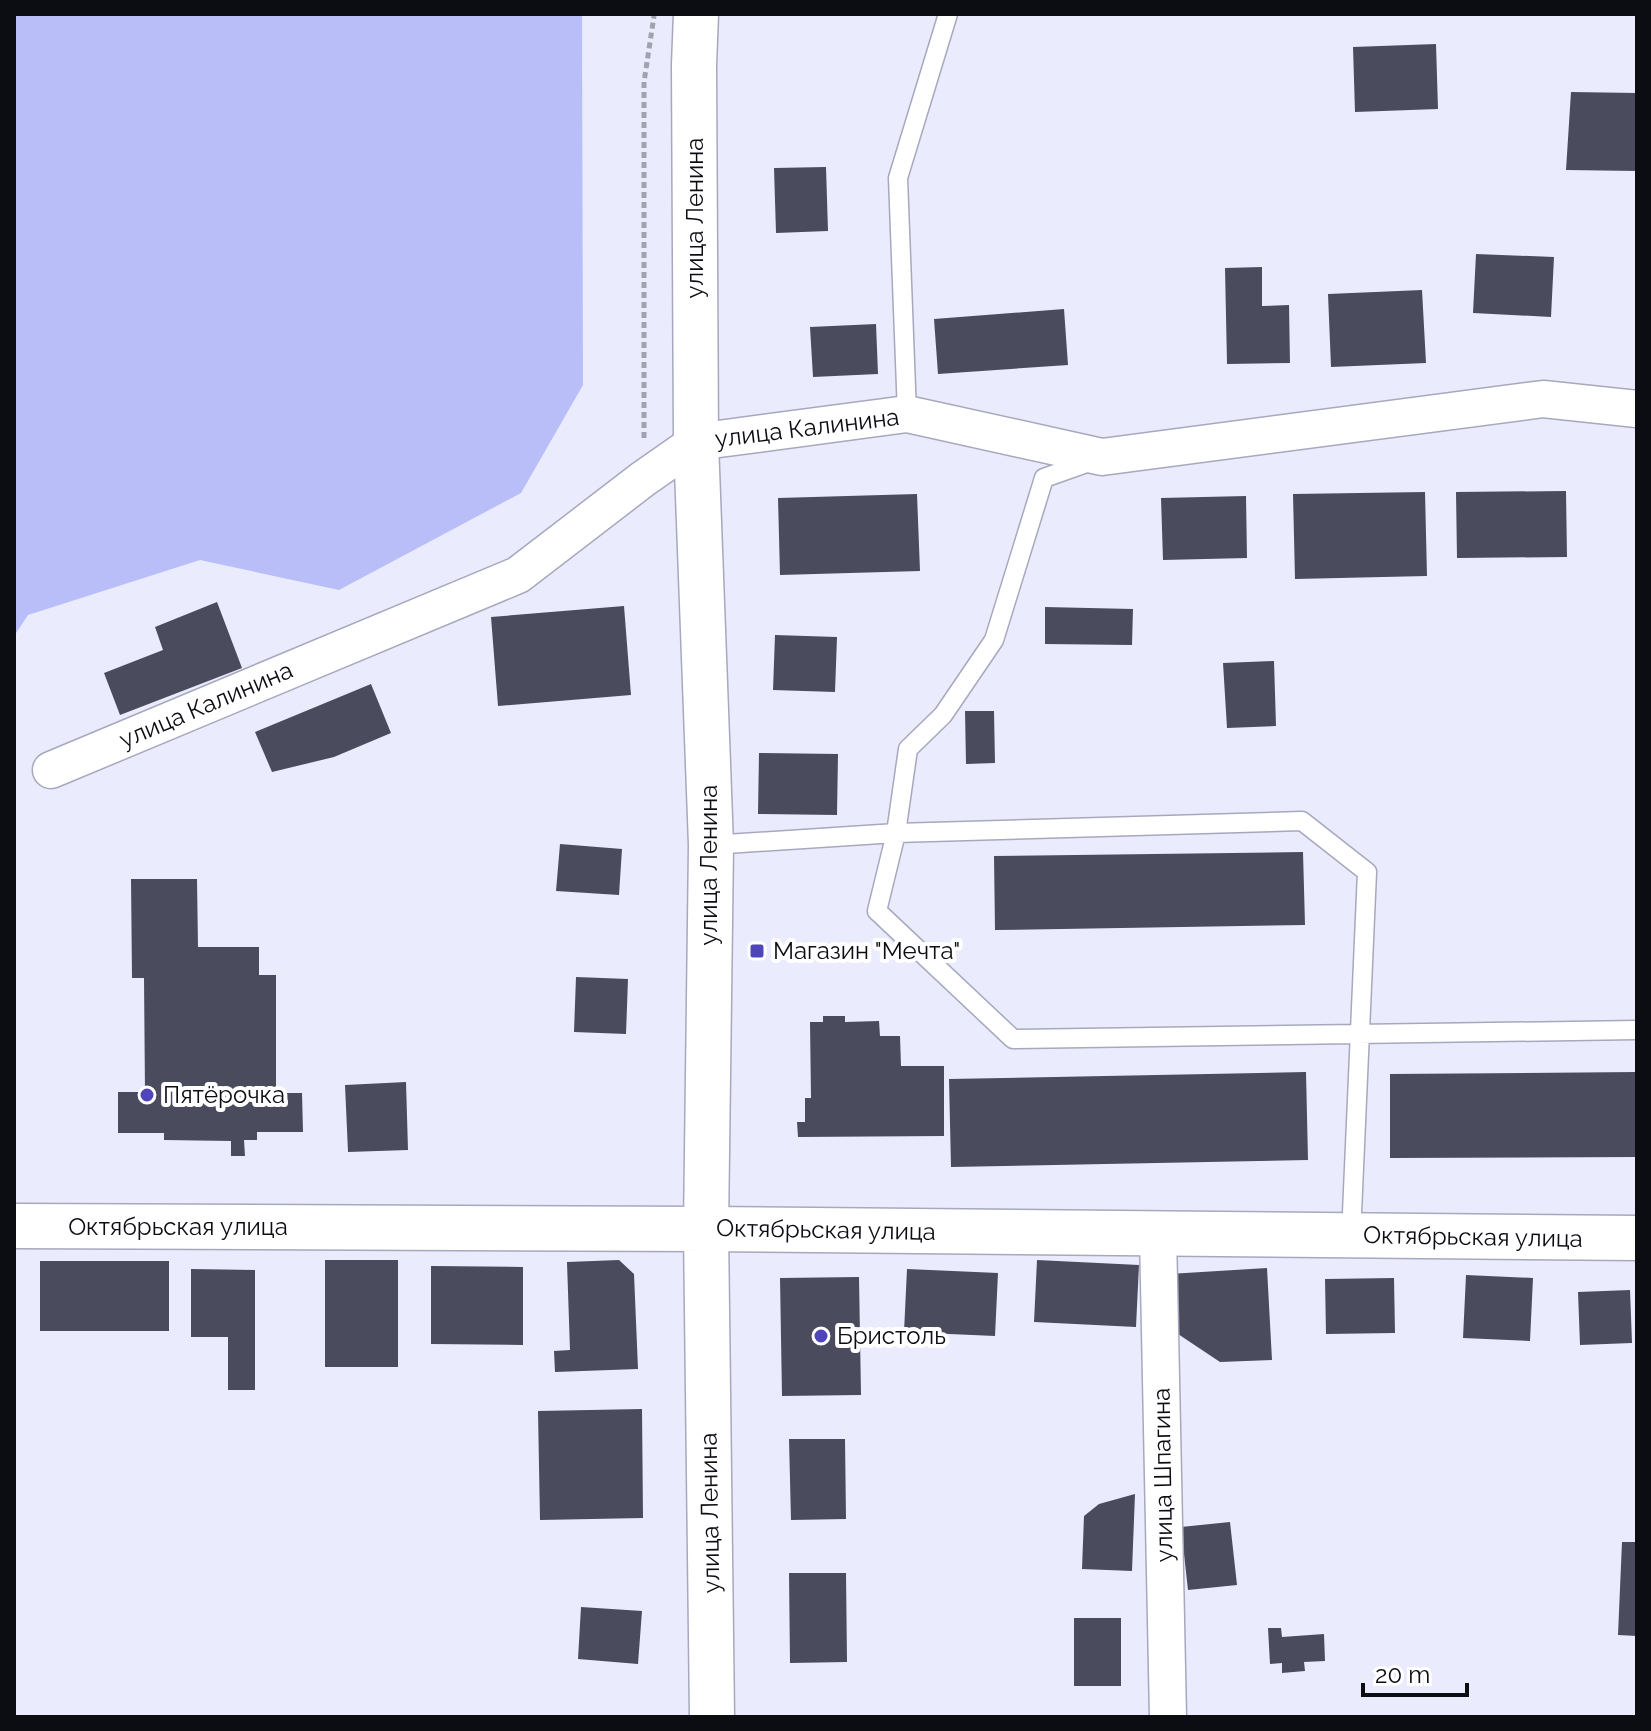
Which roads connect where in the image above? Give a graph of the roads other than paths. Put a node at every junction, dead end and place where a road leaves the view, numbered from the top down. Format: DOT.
graph roads {
  1 [pos="696,14"];
  2 [pos="948,14"];
  3 [pos="1637,409"];
  4 [pos="907,414"];
  5 [pos="696,442"];
  6 [pos="1102,457"];
  7 [pos="51,770"];
  8 [pos="896,833"];
  9 [pos="711,845"];
  10 [pos="1637,1030"];
  11 [pos="1360,1034"];
  12 [pos="14,1226"];
  13 [pos="706,1229"];
  14 [pos="1158,1234"];
  15 [pos="1351,1236"];
  16 [pos="1637,1238"];
  17 [pos="712,1717"];
  18 [pos="1168,1717"];
  1 -- 5 [label="street, улица Ленина"];
  2 -- 4 [label="lane"];
  3 -- 6 [label="street, улица Калинина"];
  4 -- 5 [label="street, улица Калинина"];
  4 -- 6 [label="street, улица Калинина"];
  5 -- 7 [label="street, улица Калинина"];
  5 -- 9 [label="street, улица Ленина"];
  6 -- 8 [label="lane"];
  8 -- 9 [label="lane"];
  8 -- 11 [label="lane"];
  8 -- 11 [label="lane"];
  9 -- 13 [label="street, улица Ленина"];
  10 -- 11 [label="lane"];
  11 -- 15 [label="lane"];
  12 -- 13 [label="street, Октябрьская улица"];
  13 -- 14 [label="street, Октябрьская улица"];
  13 -- 17 [label="street, улица Ленина"];
  14 -- 15 [label="street, Октябрьская улица"];
  14 -- 18 [label="street, улица Шпагина"];
  15 -- 16 [label="street, Октябрьская улица"];
}
